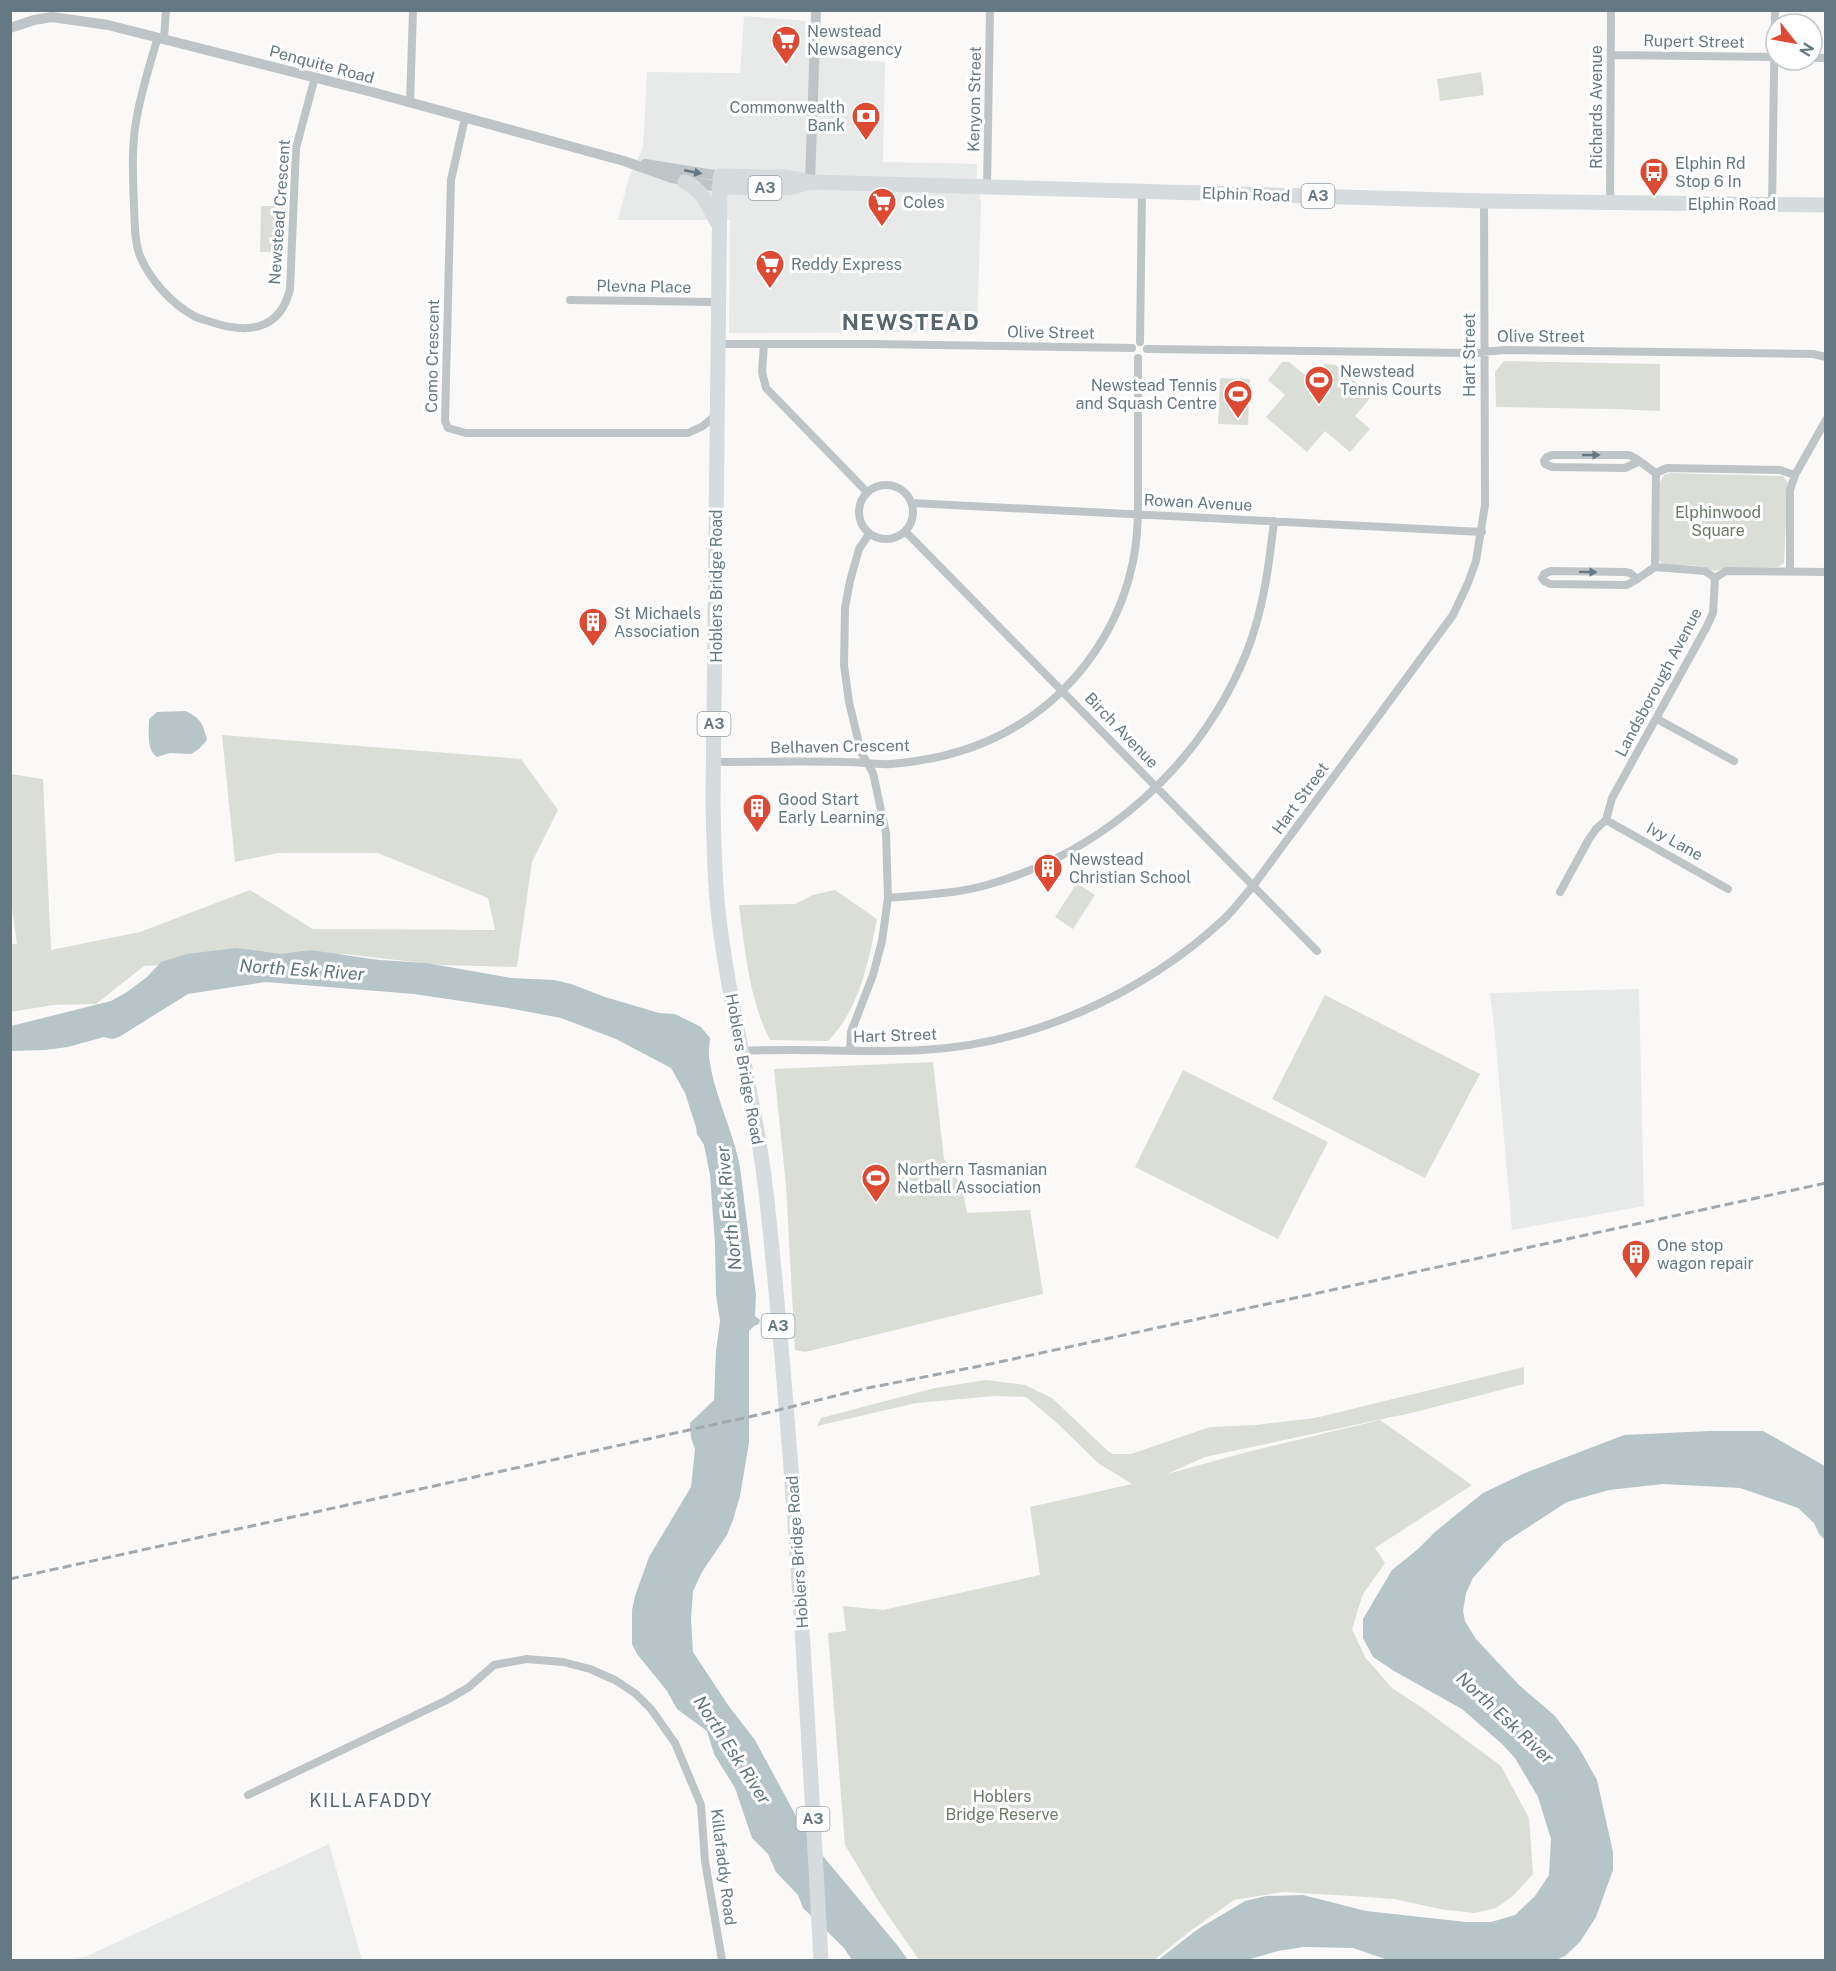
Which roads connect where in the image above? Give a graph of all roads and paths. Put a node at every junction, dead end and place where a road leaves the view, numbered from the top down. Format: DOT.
graph roads {
  1 [pos="166,10"];
  2 [pos="413,10"];
  3 [pos="816,10"];
  4 [pos="990,10"];
  5 [pos="1611,10"];
  6 [pos="51,14"];
  7 [pos="10,28"];
  8 [pos="161,38"];
  9 [pos="1611,55"];
  10 [pos="1764,57"];
  11 [pos="1775,72"];
  12 [pos="315,77"];
  13 [pos="410,103"];
  14 [pos="465,118"];
  15 [pos="624,160"];
  16 [pos="685,182"];
  17 [pos="719,182"];
  18 [pos="810,182"];
  19 [pos="987,188"];
  20 [pos="1142,191"];
  21 [pos="1484,201"];
  22 [pos="1610,203"];
  23 [pos="1772,205"];
  24 [pos="1826,205"];
  25 [pos="719,224"];
  26 [pos="570,300"];
  27 [pos="718,302"];
  28 [pos="764,344"];
  29 [pos="717,345"];
  30 [pos="1136,345"];
  31 [pos="1147,349"];
  32 [pos="1485,351"];
  33 [pos="1826,357"];
  34 [pos="1138,358"];
  35 [pos="717,414"];
  36 [pos="1826,420"];
  37 [pos="1638,462"];
  38 [pos="1656,473"];
  39 [pos="1795,475"];
  40 [pos="867,492"];
  41 [pos="912,503"];
  42 [pos="1138,513"];
  43 [pos="1274,521"];
  44 [pos="906,531"];
  45 [pos="1482,532"];
  46 [pos="869,534"];
  47 [pos="1655,567"];
  48 [pos="1790,571"];
  49 [pos="1826,572"];
  50 [pos="1636,578"];
  51 [pos="1715,578"];
  52 [pos="1063,690"];
  53 [pos="1657,719"];
  54 [pos="1734,761"];
  55 [pos="714,762"];
  56 [pos="866,763"];
  57 [pos="1156,787"];
  58 [pos="1606,820"];
  59 [pos="1253,886"];
  60 [pos="1728,889"];
  61 [pos="1560,892"];
  62 [pos="888,898"];
  63 [pos="1317,951"];
  64 [pos="742,1051"];
  65 [pos="850,1052"];
  66 [pos="248,1795"];
  67 [pos="722,1960"];
  68 [pos="821,1960"];
  1 -- 8 [label="street, Newstead Crescent"];
  2 -- 13 [label="street"];
  3 -- 18 [label="street"];
  4 -- 19 [label="street, Kenyon Street"];
  5 -- 9 [label="street, Richards Avenue"];
  6 -- 7 [label="street, Penquite Road"];
  6 -- 8 [label="street, Penquite Road"];
  8 -- 12 [label="street, Penquite Road"];
  8 -- 12 [label="street, Newstead Crescent"];
  9 -- 10 [label="street, Rupert Street"];
  9 -- 22 [label="street, Richards Avenue"];
  11 -- 23 [label="street"];
  12 -- 13 [label="street, Penquite Road"];
  13 -- 14 [label="street, Penquite Road"];
  14 -- 15 [label="street, Penquite Road"];
  14 -- 35 [label="street, Como Crescent"];
  15 -- 16 [label="street, Penquite Road"];
  15 -- 17 [label="street, Penquite Road, one-way"];
  16 -- 17 [label="street, Penquite Road"];
  16 -- 25 [label="highway"];
  17 -- 18 [label="highway, Elphin Road / A3"];
  17 -- 25 [label="highway, Hoblers Bridge Road / A3"];
  18 -- 19 [label="highway, Elphin Road / A3"];
  19 -- 20 [label="highway, Elphin Road / A3"];
  20 -- 21 [label="highway, Elphin Road / A3"];
  20 -- 30 [label="street"];
  21 -- 22 [label="highway, Elphin Road / A3"];
  21 -- 32 [label="street, Hart Street"];
  22 -- 23 [label="highway, Elphin Road / A3"];
  23 -- 24 [label="highway, Elphin Road / A3"];
  25 -- 27 [label="highway, Hoblers Bridge Road / A3"];
  26 -- 27 [label="street, Plevna Place"];
  27 -- 29 [label="highway, Hoblers Bridge Road / A3"];
  28 -- 29 [label="street, Olive Street"];
  28 -- 30 [label="street, Olive Street"];
  28 -- 40 [label="street"];
  29 -- 35 [label="highway, Hoblers Bridge Road / A3"];
  30 -- 31 [label="street"];
  30 -- 34 [label="street"];
  31 -- 32 [label="street, Olive Street"];
  31 -- 34 [label="street"];
  32 -- 33 [label="street, Olive Street"];
  32 -- 45 [label="street, Hart Street"];
  34 -- 42 [label="street, Belhaven Crescent"];
  35 -- 55 [label="highway, Hoblers Bridge Road / A3"];
  36 -- 39 [label="street"];
  37 -- 37 [label="street, one-way"];
  37 -- 38 [label="street"];
  38 -- 39 [label="street"];
  38 -- 47 [label="street"];
  39 -- 48 [label="street"];
  40 -- 41 [label="street"];
  40 -- 46 [label="street"];
  41 -- 42 [label="street, Rowan Avenue"];
  41 -- 44 [label="street"];
  42 -- 43 [label="street, Rowan Avenue"];
  42 -- 52 [label="street, Belhaven Crescent"];
  43 -- 45 [label="street, Rowan Avenue"];
  43 -- 57 [label="street"];
  44 -- 46 [label="street"];
  44 -- 52 [label="street, Birch Avenue"];
  45 -- 59 [label="street, Hart Street"];
  46 -- 56 [label="street"];
  47 -- 50 [label="street"];
  47 -- 51 [label="street"];
  48 -- 49 [label="street"];
  48 -- 51 [label="street"];
  50 -- 50 [label="street, one-way"];
  51 -- 53 [label="street, Landsborough Avenue"];
  52 -- 56 [label="street, Belhaven Crescent"];
  52 -- 57 [label="street, Birch Avenue"];
  53 -- 54 [label="street"];
  53 -- 58 [label="street, Landsborough Avenue"];
  55 -- 56 [label="street, Belhaven Crescent"];
  55 -- 64 [label="highway, Hoblers Bridge Road / A3"];
  56 -- 62 [label="street"];
  57 -- 59 [label="street, Birch Avenue"];
  57 -- 62 [label="street"];
  58 -- 60 [label="street, Ivy Lane"];
  58 -- 61 [label="street, Landsborough Avenue"];
  59 -- 63 [label="street, Birch Avenue"];
  59 -- 65 [label="street, Hart Street"];
  62 -- 65 [label="street"];
  64 -- 65 [label="street, Hart Street"];
  64 -- 68 [label="highway, Hoblers Bridge Road / A3"];
  66 -- 67 [label="street, Killafaddy Road"];
}
